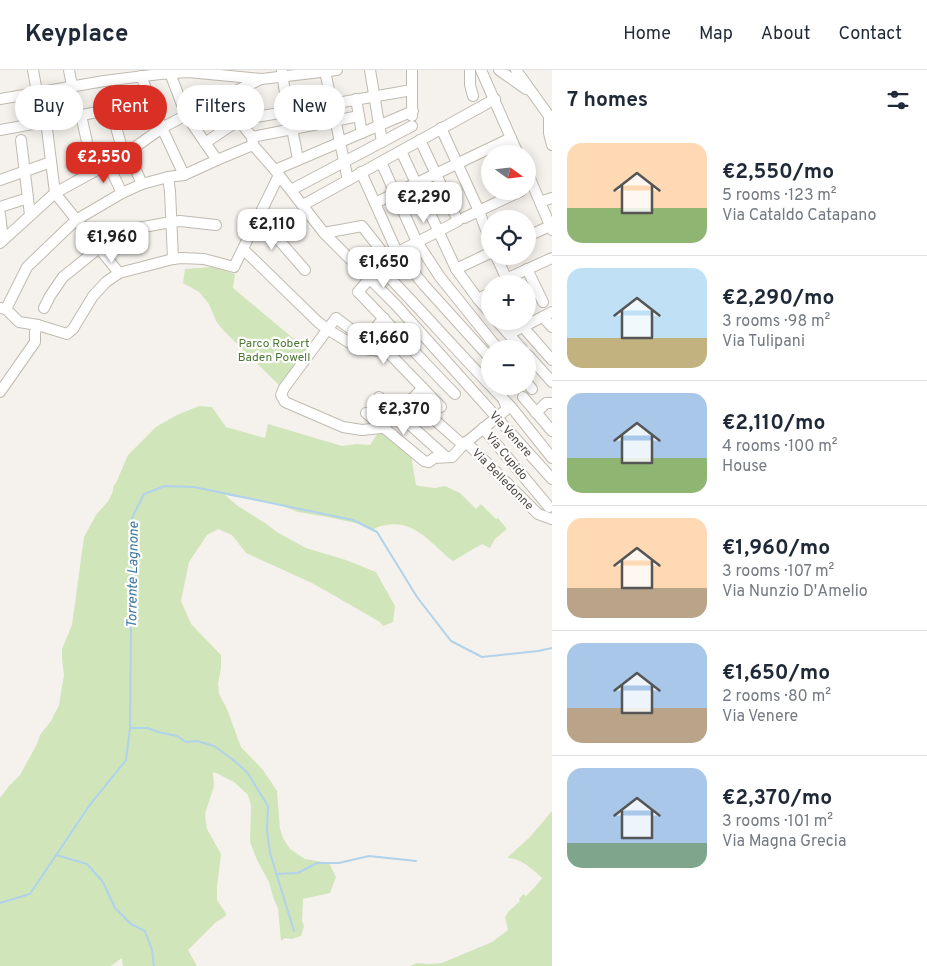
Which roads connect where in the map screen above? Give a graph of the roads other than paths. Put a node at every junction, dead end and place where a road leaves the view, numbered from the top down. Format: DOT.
graph roads {
  1 [pos="33,70"];
  2 [pos="69,70"];
  3 [pos="104,70"];
  4 [pos="337,70"];
  5 [pos="370,70"];
  6 [pos="412,70"];
  7 [pos="470,70"];
  8 [pos="481,70"];
  9 [pos="499,70"];
  10 [pos="516,70"];
  11 [pos="325,71"];
  12 [pos="163,72"];
  13 [pos="214,72"];
  14 [pos="282,73"];
  15 [pos="141,76"];
  16 [pos="262,79"];
  17 [pos="104,81"];
  18 [pos="36,85"];
  19 [pos="72,85"];
  20 [pos="78,85"];
  21 [pos="145,85"];
  22 [pos="249,85"];
  23 [pos="328,85"];
  24 [pos="412,90"];
  25 [pos="533,94"];
  26 [pos="15,96"];
  27 [pos="374,96"];
  28 [pos="473,96"];
  29 [pos="177,98"];
  30 [pos="0,99"];
  31 [pos="356,99"];
  32 [pos="495,99"];
  33 [pos="345,101"];
  34 [pos="412,111"];
  35 [pos="359,116"];
  36 [pos="550,118"];
  37 [pos="345,119"];
  38 [pos="83,124"];
  39 [pos="380,125"];
  40 [pos="15,127"];
  41 [pos="441,128"];
  42 [pos="0,130"];
  43 [pos="47,130"];
  44 [pos="119,130"];
  45 [pos="159,130"];
  46 [pos="163,130"];
  47 [pos="196,130"];
  48 [pos="224,130"];
  49 [pos="245,130"];
  50 [pos="290,130"];
  51 [pos="293,130"];
  52 [pos="338,130"];
  53 [pos="362,133"];
  54 [pos="415,133"];
  55 [pos="511,138"];
  56 [pos="20,140"];
  57 [pos="252,141"];
  58 [pos="87,142"];
  59 [pos="340,142"];
  60 [pos="382,142"];
  61 [pos="205,143"];
  62 [pos="514,145"];
  63 [pos="552,145"];
  64 [pos="401,151"];
  65 [pos="126,153"];
  66 [pos="217,160"];
  67 [pos="298,160"];
  68 [pos="51,162"];
  69 [pos="344,162"];
  70 [pos="381,162"];
  71 [pos="108,164"];
  72 [pos="457,164"];
  73 [pos="25,171"];
  74 [pos="361,172"];
  75 [pos="277,173"];
  76 [pos="435,174"];
  77 [pos="184,175"];
  78 [pos="168,177"];
  79 [pos="0,180"];
  80 [pos="348,180"];
  81 [pos="416,183"];
  82 [pos="142,184"];
  83 [pos="291,190"];
  84 [pos="55,193"];
  85 [pos="122,193"];
  86 [pos="395,193"];
  87 [pos="536,196"];
  88 [pos="28,198"];
  89 [pos="552,198"];
  90 [pos="502,200"];
  91 [pos="375,202"];
  92 [pos="540,202"];
  93 [pos="302,205"];
  94 [pos="0,207"];
  95 [pos="479,211"];
  96 [pos="30,215"];
  97 [pos="258,216"];
  98 [pos="481,216"];
  99 [pos="76,220"];
  100 [pos="461,220"];
  101 [pos="0,221"];
  102 [pos="171,222"];
  103 [pos="216,225"];
  104 [pos="551,228"];
  105 [pos="438,232"];
  106 [pos="324,233"];
  107 [pos="536,233"];
  108 [pos="1,242"];
  109 [pos="417,242"];
  110 [pos="99,248"];
  111 [pos="243,248"];
  112 [pos="399,251"];
  113 [pos="481,257"];
  114 [pos="552,258"];
  115 [pos="173,259"];
  116 [pos="388,259"];
  117 [pos="456,269"];
  118 [pos="527,269"];
  119 [pos="305,270"];
  120 [pos="119,273"];
  121 [pos="518,275"];
  122 [pos="370,278"];
  123 [pos="481,298"];
  124 [pos="478,300"];
  125 [pos="542,302"];
  126 [pos="481,304"];
  127 [pos="44,308"];
  128 [pos="3,309"];
  129 [pos="547,315"];
  130 [pos="384,318"];
  131 [pos="38,325"];
  132 [pos="552,327"];
  133 [pos="327,329"];
  134 [pos="488,330"];
  135 [pos="504,330"];
  136 [pos="515,330"];
  137 [pos="530,330"];
  138 [pos="484,333"];
  139 [pos="508,334"];
  140 [pos="490,340"];
  141 [pos="514,340"];
  142 [pos="481,348"];
  143 [pos="552,360"];
  144 [pos="449,364"];
  145 [pos="536,364"];
  146 [pos="437,376"];
  147 [pos="481,376"];
  148 [pos="552,382"];
  149 [pos="466,384"];
  150 [pos="423,388"];
  151 [pos="0,392"];
  152 [pos="455,394"];
  153 [pos="500,395"];
  154 [pos="379,397"];
  155 [pos="523,397"];
  156 [pos="503,398"];
  157 [pos="411,399"];
  158 [pos="552,403"];
  159 [pos="441,407"];
  160 [pos="536,412"];
  161 [pos="366,413"];
  162 [pos="397,413"];
  163 [pos="431,417"];
  164 [pos="496,417"];
  165 [pos="382,428"];
  166 [pos="483,428"];
  167 [pos="552,431"];
  168 [pos="464,444"];
  169 [pos="446,457"];
  170 [pos="552,458"];
  171 [pos="552,479"];
  172 [pos="551,506"];
  173 [pos="541,516"];
  174 [pos="552,519"];
  1 -- 18 [label="street"];
  2 -- 19 [label="street"];
  3 -- 17 [label="street"];
  4 -- 11 [label="street"];
  5 -- 27 [label="street"];
  6 -- 24 [label="street"];
  7 -- 28 [label="street"];
  8 -- 32 [label="street"];
  9 -- 25 [label="street"];
  10 -- 25 [label="street"];
  11 -- 14 [label="street"];
  11 -- 23 [label="street"];
  12 -- 13 [label="street"];
  12 -- 15 [label="street"];
  12 -- 29 [label="street"];
  13 -- 16 [label="street"];
  14 -- 16 [label="street"];
  15 -- 17 [label="street"];
  15 -- 21 [label="street"];
  16 -- 22 [label="street"];
  17 -- 20 [label="street"];
  24 -- 27 [label="street"];
  24 -- 34 [label="street"];
  25 -- 36 [label="street"];
  26 -- 30 [label="street"];
  27 -- 31 [label="street"];
  27 -- 39 [label="street"];
  31 -- 33 [label="street"];
  31 -- 35 [label="street"];
  32 -- 41 [label="street"];
  32 -- 55 [label="street"];
  34 -- 39 [label="street"];
  34 -- 54 [label="street"];
  35 -- 37 [label="street"];
  35 -- 53 [label="street"];
  36 -- 63 [label="street"];
  38 -- 58 [label="street"];
  39 -- 53 [label="street"];
  39 -- 60 [label="street"];
  40 -- 42 [label="street"];
  41 -- 54 [label="street"];
  41 -- 72 [label="street"];
  43 -- 68 [label="street"];
  44 -- 65 [label="street"];
  45 -- 65 [label="street"];
  46 -- 77 [label="street"];
  47 -- 61 [label="street"];
  48 -- 61 [label="street"];
  49 -- 57 [label="street, Via Venere"];
  50 -- 57 [label="street"];
  51 -- 67 [label="street"];
  52 -- 59 [label="street"];
  53 -- 59 [label="street"];
  54 -- 60 [label="street"];
  54 -- 64 [label="street"];
  54 -- 76 [label="street"];
  55 -- 62 [label="street"];
  55 -- 72 [label="street"];
  56 -- 73 [label="street"];
  57 -- 66 [label="street"];
  57 -- 75 [label="street, Via Venere"];
  59 -- 67 [label="street"];
  59 -- 69 [label="street"];
  60 -- 69 [label="street"];
  61 -- 66 [label="street"];
  64 -- 70 [label="street"];
  64 -- 81 [label="street"];
  65 -- 71 [label="street"];
  65 -- 82 [label="street"];
  66 -- 77 [label="street"];
  67 -- 75 [label="street"];
  68 -- 73 [label="street"];
  68 -- 84 [label="street"];
  69 -- 80 [label="street"];
  69 -- 83 [label="street"];
  70 -- 74 [label="street"];
  70 -- 86 [label="street"];
  71 -- 84 [label="street"];
  71 -- 85 [label="street"];
  72 -- 76 [label="street"];
  72 -- 95 [label="street"];
  73 -- 79 [label="street"];
  73 -- 88 [label="street"];
  74 -- 80 [label="street"];
  74 -- 91 [label="street"];
  75 -- 83 [label="street, Via Venere"];
  75 -- 97 [label="street"];
  76 -- 81 [label="street"];
  76 -- 100 [label="street"];
  77 -- 78 [label="street"];
  78 -- 82 [label="street"];
  78 -- 102 [label="street"];
  80 -- 93 [label="street"];
  81 -- 86 [label="street"];
  81 -- 105 [label="street"];
  82 -- 85 [label="street"];
  83 -- 93 [label="street, Via Venere"];
  84 -- 96 [label="street"];
  84 -- 99 [label="street"];
  85 -- 99 [label="street"];
  86 -- 91 [label="street"];
  86 -- 109 [label="street"];
  87 -- 92 [label="street"];
  88 -- 94 [label="street"];
  88 -- 96 [label="street"];
  89 -- 92 [label="street"];
  90 -- 95 [label="street"];
  91 -- 112 [label="street"];
  92 -- 104 [label="street"];
  93 -- 106 [label="street, Via Venere"];
  95 -- 98 [label="street"];
  95 -- 100 [label="street"];
  96 -- 108 [label="street"];
  97 -- 111 [label="street"];
  97 -- 119 [label="street"];
  99 -- 110 [label="street"];
  99 -- 128 [label="street"];
  100 -- 105 [label="street"];
  101 -- 108 [label="street"];
  102 -- 103 [label="street"];
  102 -- 110 [label="street"];
  102 -- 115 [label="street"];
  104 -- 107 [label="street"];
  105 -- 109 [label="street"];
  105 -- 117 [label="street"];
  106 -- 116 [label="street"];
  106 -- 122 [label="street, Via Venere"];
  109 -- 112 [label="street"];
  109 -- 138 [label="street"];
  110 -- 120 [label="street"];
  110 -- 127 [label="street"];
  111 -- 115 [label="street"];
  111 -- 133 [label="street"];
  112 -- 116 [label="street"];
  112 -- 142 [label="street"];
  113 -- 117 [label="street"];
  114 -- 118 [label="street"];
  115 -- 120 [label="street"];
  116 -- 147 [label="street"];
  117 -- 124 [label="street"];
  118 -- 121 [label="street"];
  118 -- 125 [label="street"];
  120 -- 131 [label="street"];
  122 -- 130 [label="street"];
  122 -- 144 [label="street, Via Venere"];
  123 -- 124 [label="street"];
  124 -- 126 [label="street"];
  128 -- 131 [label="street"];
  129 -- 132 [label="street"];
  130 -- 133 [label="street"];
  130 -- 146 [label="street"];
  131 -- 151 [label="street"];
  133 -- 150 [label="street"];
  133 -- 165 [label="street"];
  134 -- 138 [label="street"];
  135 -- 139 [label="street"];
  136 -- 139 [label="street"];
  137 -- 143 [label="street"];
  138 -- 140 [label="street"];
  139 -- 141 [label="street"];
  144 -- 146 [label="street"];
  144 -- 149 [label="street, Via Venere"];
  145 -- 148 [label="street"];
  146 -- 152 [label="street"];
  149 -- 152 [label="street"];
  149 -- 164 [label="street, Via Venere"];
  150 -- 157 [label="street"];
  150 -- 159 [label="street"];
  152 -- 159 [label="street"];
  153 -- 156 [label="street"];
  154 -- 162 [label="street"];
  155 -- 160 [label="street"];
  156 -- 164 [label="street"];
  156 -- 170 [label="street"];
  157 -- 162 [label="street"];
  157 -- 163 [label="street, Via Belledonne"];
  158 -- 160 [label="street"];
  159 -- 163 [label="street"];
  160 -- 167 [label="street"];
  161 -- 165 [label="street"];
  162 -- 165 [label="street"];
  162 -- 169 [label="street"];
  163 -- 168 [label="street, Via Belledonne"];
  164 -- 166 [label="street"];
  164 -- 171 [label="street, Via Venere"];
  165 -- 169 [label="street"];
  166 -- 168 [label="street"];
  166 -- 172 [label="street, Via Cupido"];
  168 -- 169 [label="street"];
  168 -- 173 [label="street, Via Belledonne"];
  172 -- 173 [label="street"];
  173 -- 174 [label="street"];
}
